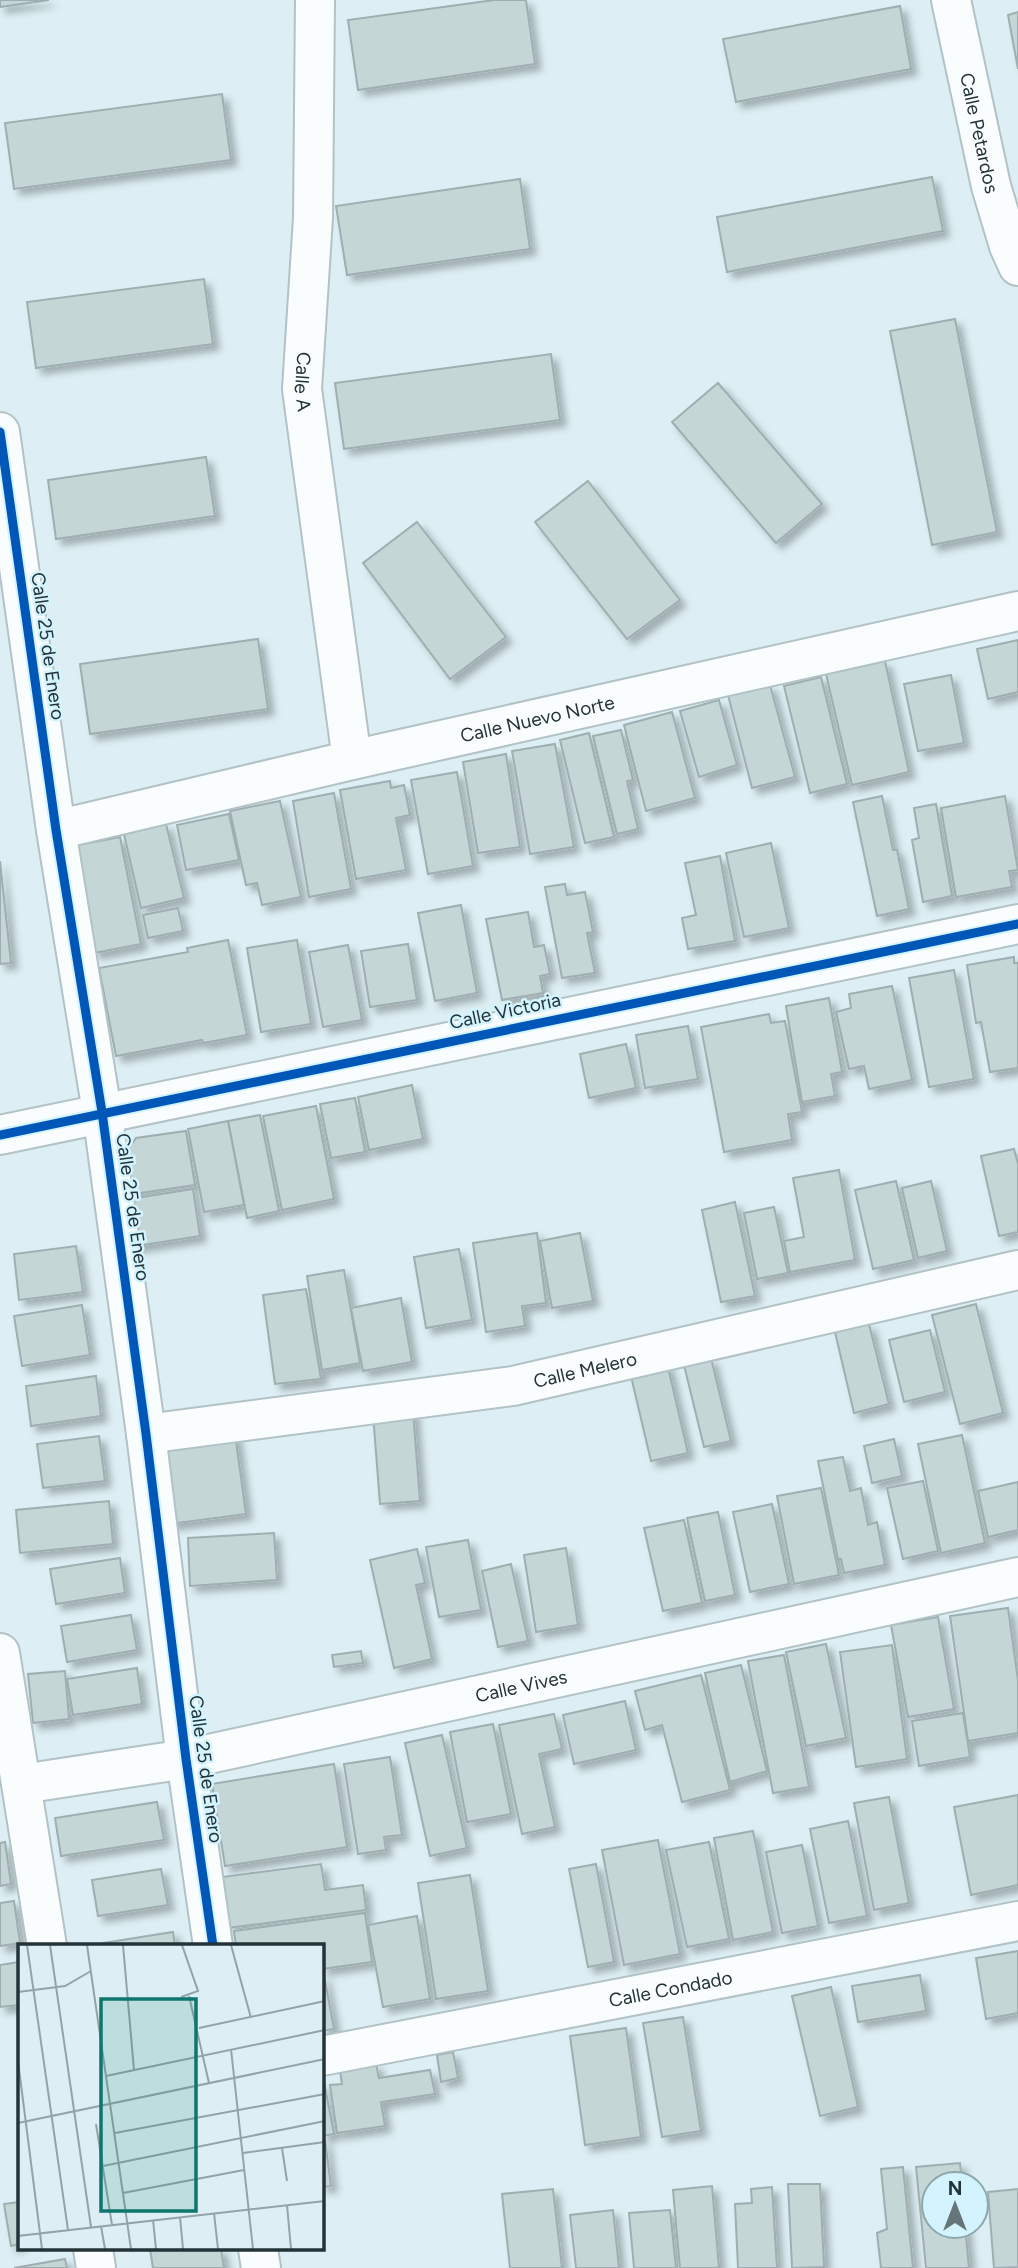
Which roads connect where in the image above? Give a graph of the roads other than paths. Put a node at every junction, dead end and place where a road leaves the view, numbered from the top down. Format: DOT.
graph roads {
  1 [pos="315,0"];
  2 [pos="951,0"];
  3 [pos="1018,265"];
  4 [pos="0,432"];
  5 [pos="1018,611"];
  6 [pos="352,760"];
  7 [pos="56,830"];
  8 [pos="1018,924"];
  9 [pos="102,1112"];
  10 [pos="0,1135"];
  11 [pos="1018,1270"];
  12 [pos="146,1434"];
  13 [pos="1018,1577"];
  14 [pos="0,1653"];
  15 [pos="186,1759"];
  16 [pos="22,1784"];
  17 [pos="1018,1921"];
  18 [pos="47,1944"];
  19 [pos="213,1944"];
  20 [pos="324,2056"];
  21 [pos="93,2250"];
  22 [pos="258,2250"];
  23 [pos="96,2268"];
  24 [pos="261,2268"];
  1 -- 6 [label="street, Calle A"];
  2 -- 3 [label="street, Calle Petardos"];
  4 -- 7 [label="street, Calle 25 de Enero"];
  5 -- 6 [label="street, Calle Nuevo Norte"];
  6 -- 7 [label="street, Calle Nuevo Norte"];
  7 -- 9 [label="street, Calle 25 de Enero"];
  8 -- 9 [label="street, Calle Victoria"];
  9 -- 10 [label="street, Calle Victoria"];
  9 -- 12 [label="street, Calle 25 de Enero"];
  11 -- 12 [label="street, Calle Melero"];
  12 -- 15 [label="street, Calle 25 de Enero"];
  13 -- 15 [label="street, Calle Vives"];
  14 -- 16 [label="street"];
  15 -- 16 [label="street, Calle Vives"];
  15 -- 19 [label="street, Calle 25 de Enero"];
  16 -- 18 [label="street"];
  17 -- 20 [label="street, Calle Condado"];
  21 -- 23 [label="street"];
  22 -- 24 [label="street"];
}
